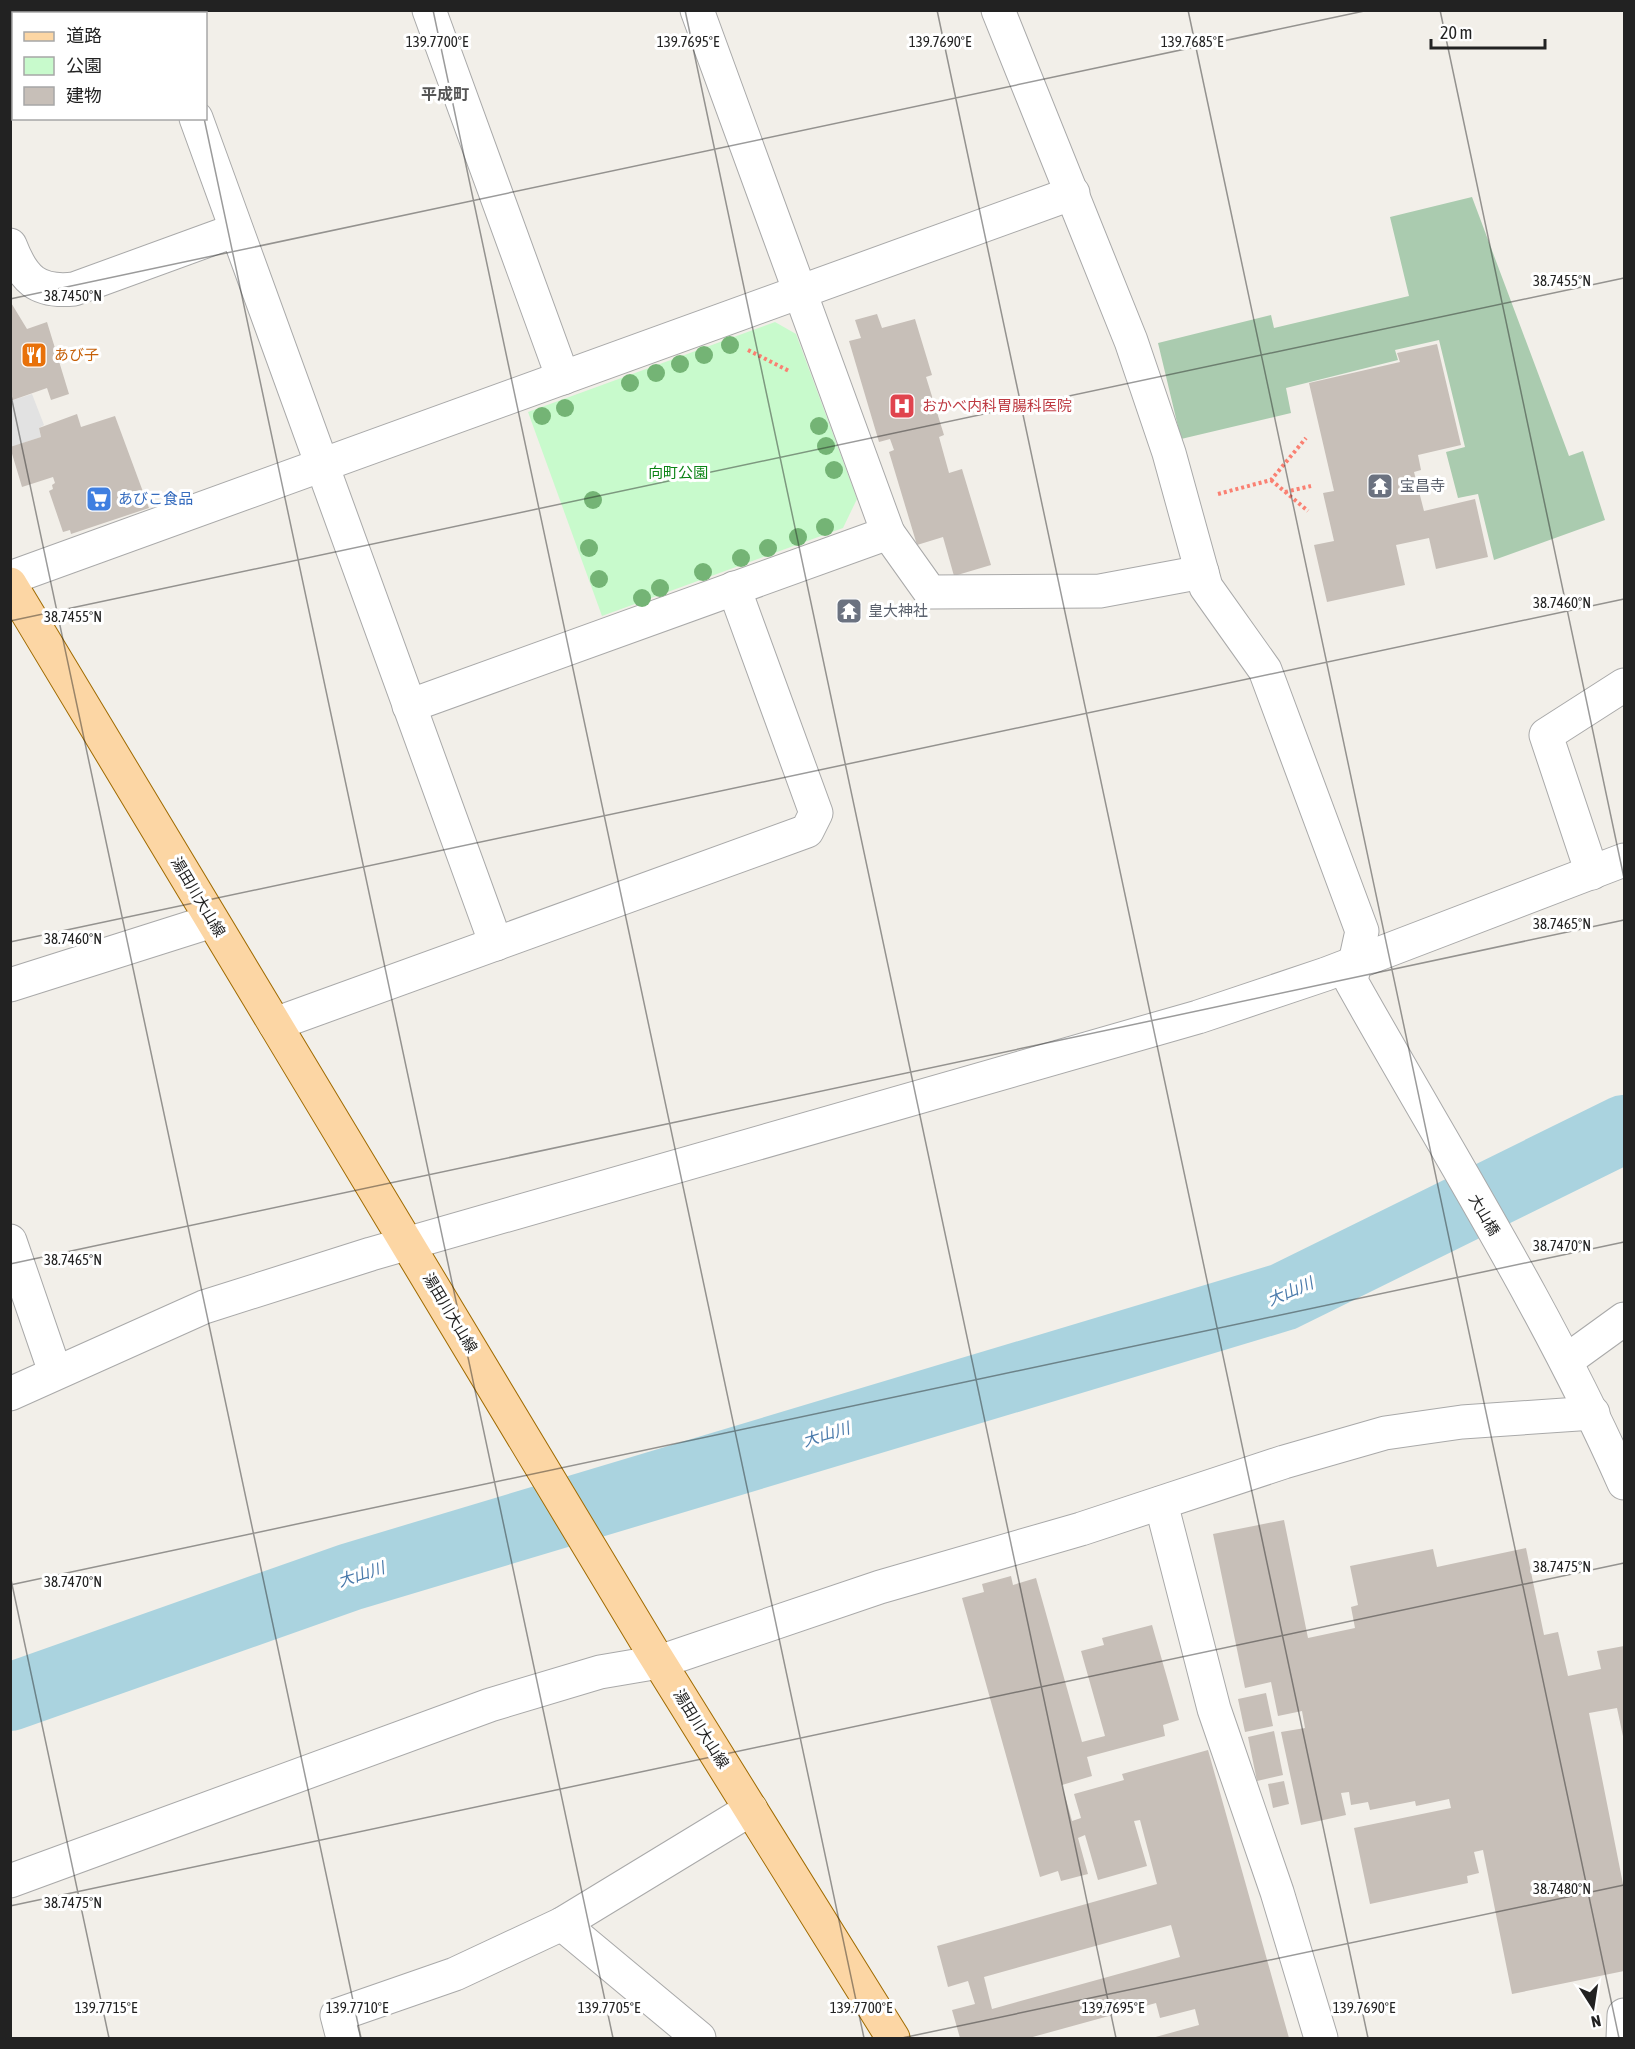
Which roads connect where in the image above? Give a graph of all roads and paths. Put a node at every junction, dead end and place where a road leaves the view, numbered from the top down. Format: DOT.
graph roads {
  1 [pos="429,10"];
  2 [pos="697,10"];
  3 [pos="998,10"];
  4 [pos="196,120"];
  5 [pos="1073,193"];
  6 [pos="236,230"];
  7 [pos="10,245"];
  8 [pos="800,292"];
  9 [pos="741,347"];
  10 [pos="793,373"];
  11 [pos="563,378"];
  12 [pos="1306,438"];
  13 [pos="322,466"];
  14 [pos="1271,480"];
  15 [pos="1311,486"];
  16 [pos="1285,492"];
  17 [pos="1183,504"];
  18 [pos="1308,511"];
  19 [pos="888,532"];
  20 [pos="1202,572"];
  21 [pos="10,578"];
  22 [pos="10,584"];
  23 [pos="734,588"];
  24 [pos="1624,685"];
  25 [pos="409,706"];
  26 [pos="1624,860"];
  27 [pos="1592,873"];
  28 [pos="212,921"];
  29 [pos="496,944"];
  30 [pos="1355,962"];
  31 [pos="10,986"];
  32 [pos="275,1024"];
  33 [pos="10,1241"];
  34 [pos="408,1243"];
  35 [pos="1624,1319"];
  36 [pos="1562,1353"];
  37 [pos="55,1372"];
  38 [pos="10,1394"];
  39 [pos="1593,1413"];
  40 [pos="1624,1482"];
  41 [pos="1161,1503"];
  42 [pos="655,1656"];
  43 [pos="750,1809"];
  44 [pos="10,1881"];
  45 [pos="562,1924"];
  46 [pos="1624,2015"];
  47 [pos="343,2038"];
  48 [pos="699,2038"];
  49 [pos="893,2038"];
  50 [pos="1321,2038"];
  51 [pos="1623,2038"];
  1 -- 11 [label="street"];
  2 -- 8 [label="street"];
  3 -- 5 [label="street, 大山橋"];
  4 -- 6 [label="street"];
  5 -- 8 [label="street"];
  5 -- 17 [label="street, 大山橋"];
  6 -- 7 [label="street"];
  6 -- 13 [label="street"];
  8 -- 11 [label="street"];
  8 -- 19 [label="street"];
  9 -- 10 [label="path"];
  11 -- 13 [label="street"];
  12 -- 14 [label="path"];
  13 -- 21 [label="street"];
  13 -- 25 [label="street"];
  14 -- 16 [label="path"];
  14 -- 17 [label="path"];
  15 -- 16 [label="path"];
  16 -- 18 [label="path"];
  17 -- 20 [label="street, 大山橋"];
  19 -- 20 [label="street"];
  19 -- 23 [label="street"];
  20 -- 30 [label="street, 大山橋"];
  22 -- 28 [label="main road, 湯田川大山線"];
  23 -- 25 [label="street"];
  23 -- 29 [label="street"];
  24 -- 27 [label="street"];
  25 -- 29 [label="street"];
  26 -- 27 [label="street"];
  27 -- 30 [label="street"];
  28 -- 31 [label="street"];
  28 -- 32 [label="main road, 湯田川大山線"];
  29 -- 32 [label="street"];
  30 -- 34 [label="street"];
  30 -- 36 [label="street, 大山橋"];
  32 -- 34 [label="main road, 湯田川大山線"];
  33 -- 37 [label="street"];
  34 -- 37 [label="street"];
  34 -- 42 [label="main road, 湯田川大山線"];
  35 -- 36 [label="street"];
  36 -- 39 [label="street, 大山橋"];
  37 -- 38 [label="street"];
  39 -- 40 [label="street, 大山橋"];
  39 -- 41 [label="street"];
  41 -- 42 [label="street"];
  41 -- 50 [label="street"];
  42 -- 43 [label="main road, 湯田川大山線"];
  42 -- 44 [label="street"];
  43 -- 45 [label="street"];
  43 -- 49 [label="main road, 湯田川大山線"];
  45 -- 47 [label="street"];
  45 -- 48 [label="street"];
  46 -- 51 [label="street"];
}
